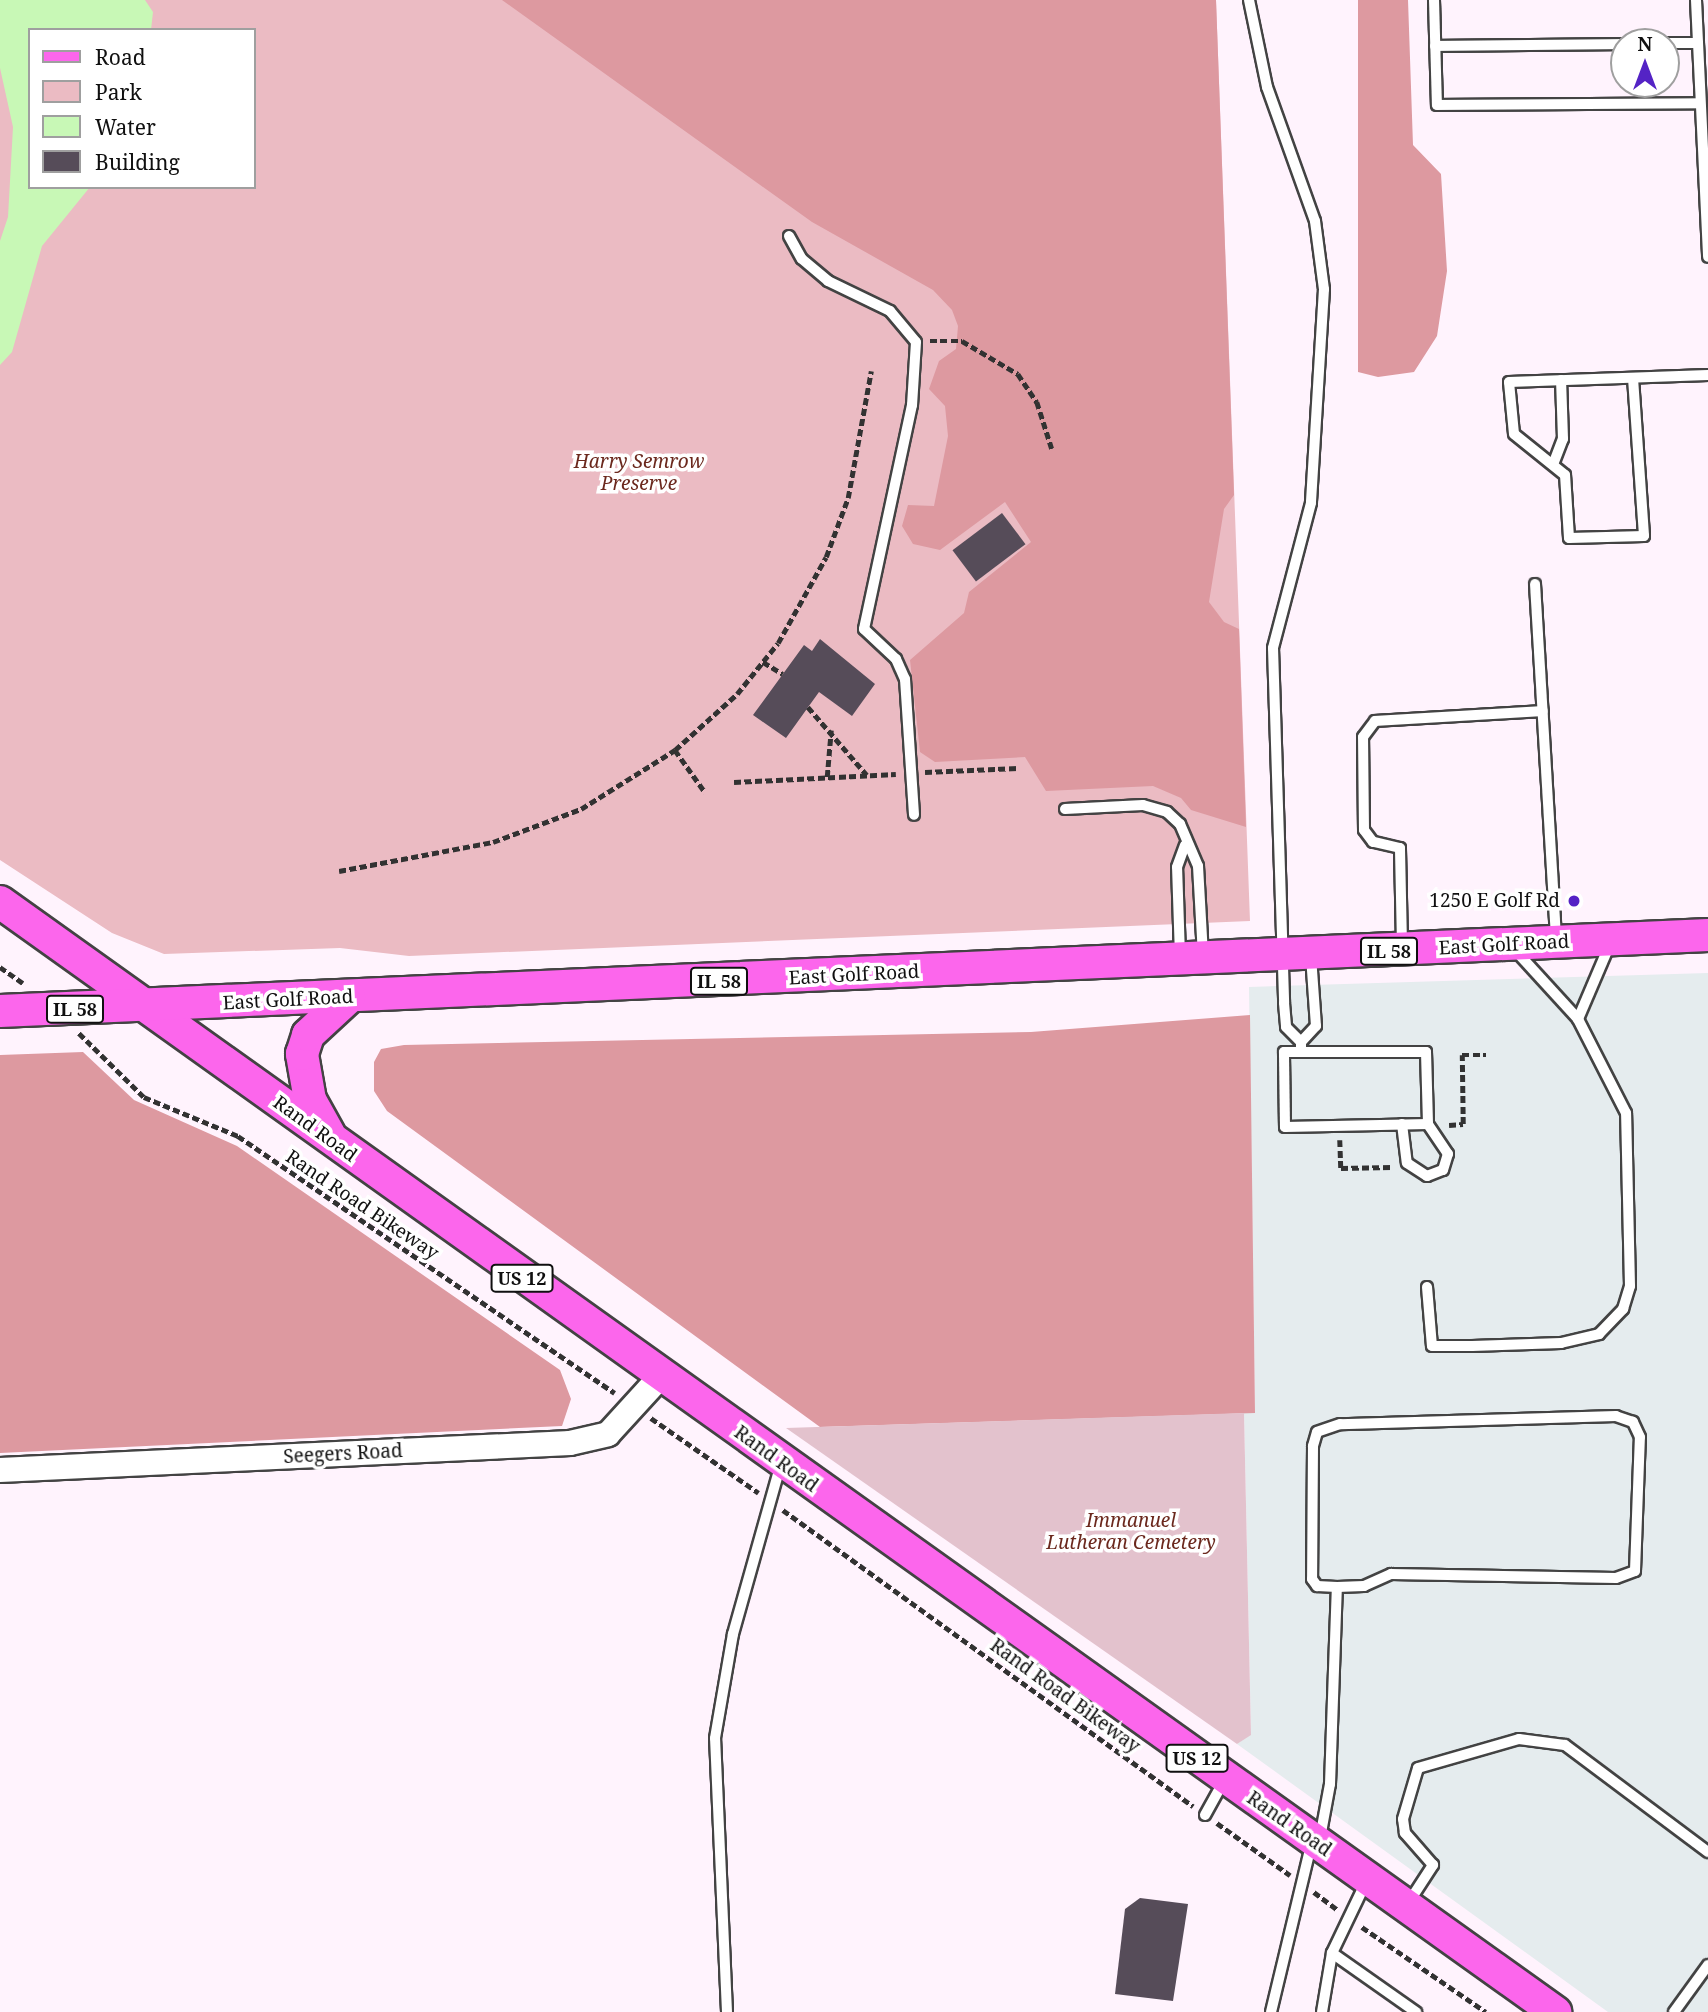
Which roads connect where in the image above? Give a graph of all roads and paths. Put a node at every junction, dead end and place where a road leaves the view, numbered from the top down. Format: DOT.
graph roads {
  1 [pos="1249,0"];
  2 [pos="1434,0"];
  3 [pos="1696,0"];
  4 [pos="1680,43"];
  5 [pos="1698,43"];
  6 [pos="1610,44"];
  7 [pos="1435,46"];
  8 [pos="1700,103"];
  9 [pos="1706,167"];
  10 [pos="789,236"];
  11 [pos="1708,257"];
  12 [pos="916,342"];
  13 [pos="871,371"];
  14 [pos="1708,375"];
  15 [pos="1633,378"];
  16 [pos="1561,380"];
  17 [pos="1052,449"];
  18 [pos="1554,462"];
  19 [pos="1535,583"];
  20 [pos="763,662"];
  21 [pos="783,674"];
  22 [pos="808,707"];
  23 [pos="1542,711"];
  24 [pos="831,730"];
  25 [pos="675,750"];
  26 [pos="1019,768"];
  27 [pos="911,773"];
  28 [pos="868,775"];
  29 [pos="827,777"];
  30 [pos="734,782"];
  31 [pos="705,792"];
  32 [pos="1065,809"];
  33 [pos="914,816"];
  34 [pos="1185,845"];
  35 [pos="339,871"];
  36 [pos="0,902"];
  37 [pos="1708,935"];
  38 [pos="1613,940"];
  39 [pos="1556,942"];
  40 [pos="1510,944"];
  41 [pos="1402,950"];
  42 [pos="1296,955"];
  43 [pos="1192,960"];
  44 [pos="0,967"];
  45 [pos="13,974"];
  46 [pos="349,997"];
  47 [pos="145,1007"];
  48 [pos="0,1011"];
  49 [pos="1577,1018"];
  50 [pos="1301,1047"];
  51 [pos="100,1051"];
  52 [pos="1428,1124"];
  53 [pos="1402,1125"];
  54 [pos="332,1141"];
  55 [pos="1427,1287"];
  56 [pos="660,1377"];
  57 [pos="608,1388"];
  58 [pos="662,1426"];
  59 [pos="782,1461"];
  60 [pos="0,1470"];
  61 [pos="769,1499"];
  62 [pos="1338,1587"];
  63 [pos="1226,1778"];
  64 [pos="1205,1815"];
  65 [pos="1315,1842"];
  66 [pos="1708,1852"];
  67 [pos="1368,1879"];
  68 [pos="1300,1882"];
  69 [pos="1406,1907"];
  70 [pos="1348,1917"];
  71 [pos="1332,1953"];
  72 [pos="1708,1965"];
  73 [pos="727,2012"];
  74 [pos="1271,2012"];
  75 [pos="1322,2012"];
  76 [pos="1416,2012"];
  77 [pos="1486,2012"];
  78 [pos="1555,2012"];
  79 [pos="1674,2012"];
  1 -- 42 [label="lane"];
  2 -- 7 [label="lane"];
  3 -- 5 [label="lane"];
  4 -- 5 [label="lane"];
  5 -- 8 [label="lane"];
  6 -- 7 [label="lane"];
  7 -- 8 [label="lane"];
  8 -- 9 [label="lane"];
  9 -- 11 [label="lane"];
  10 -- 12 [label="lane"];
  12 -- 17 [label="path"];
  12 -- 27 [label="lane"];
  13 -- 20 [label="path"];
  14 -- 15 [label="lane"];
  15 -- 16 [label="lane"];
  15 -- 18 [label="lane"];
  16 -- 18 [label="lane"];
  16 -- 18 [label="lane"];
  19 -- 23 [label="lane"];
  20 -- 21 [label="path"];
  20 -- 25 [label="path"];
  22 -- 24 [label="path"];
  23 -- 39 [label="lane"];
  23 -- 41 [label="lane"];
  24 -- 28 [label="path"];
  24 -- 29 [label="path"];
  25 -- 31 [label="path"];
  25 -- 35 [label="path"];
  26 -- 27 [label="path"];
  27 -- 28 [label="path"];
  27 -- 33 [label="lane"];
  28 -- 29 [label="path"];
  29 -- 30 [label="path"];
  32 -- 34 [label="lane"];
  34 -- 43 [label="lane"];
  34 -- 43 [label="lane"];
  36 -- 47 [label="main road, Rand Road / US 12"];
  37 -- 38 [label="main road, East Golf Road / IL 58"];
  38 -- 39 [label="main road, East Golf Road / IL 58"];
  38 -- 49 [label="lane"];
  39 -- 40 [label="main road, East Golf Road / IL 58"];
  40 -- 41 [label="main road, East Golf Road / IL 58"];
  40 -- 49 [label="lane"];
  41 -- 42 [label="main road, East Golf Road / IL 58"];
  42 -- 43 [label="main road, East Golf Road / IL 58"];
  42 -- 50 [label="lane"];
  42 -- 50 [label="lane"];
  43 -- 46 [label="main road, East Golf Road / IL 58"];
  44 -- 45 [label="path"];
  46 -- 47 [label="main road, East Golf Road / IL 58"];
  46 -- 54 [label="main road"];
  47 -- 48 [label="main road, East Golf Road / IL 58"];
  47 -- 54 [label="main road, Rand Road / US 12"];
  49 -- 55 [label="lane"];
  50 -- 52 [label="lane"];
  50 -- 53 [label="lane"];
  51 -- 57 [label="path, Rand Road Bikeway"];
  52 -- 53 [label="lane"];
  52 -- 53 [label="lane"];
  54 -- 56 [label="main road, Rand Road / US 12"];
  56 -- 59 [label="main road, Rand Road / US 12"];
  56 -- 60 [label="street, Seegers Road"];
  58 -- 61 [label="path, Rand Road Bikeway"];
  59 -- 61 [label="lane"];
  59 -- 63 [label="main road, Rand Road / US 12"];
  61 -- 64 [label="path, Rand Road Bikeway"];
  61 -- 73 [label="lane"];
  62 -- 62 [label="lane"];
  62 -- 65 [label="lane"];
  63 -- 64 [label="lane"];
  63 -- 65 [label="main road, Rand Road / US 12"];
  64 -- 68 [label="path, Rand Road Bikeway"];
  65 -- 67 [label="main road, Rand Road / US 12"];
  65 -- 68 [label="lane"];
  66 -- 69 [label="lane"];
  67 -- 69 [label="main road, Rand Road / US 12"];
  67 -- 70 [label="lane"];
  68 -- 70 [label="path, Rand Road Bikeway"];
  68 -- 74 [label="lane"];
  69 -- 78 [label="main road, Rand Road / US 12"];
  70 -- 71 [label="lane"];
  70 -- 77 [label="path, Rand Road Bikeway"];
  71 -- 75 [label="lane"];
  71 -- 76 [label="lane"];
  72 -- 79 [label="lane"];
}
